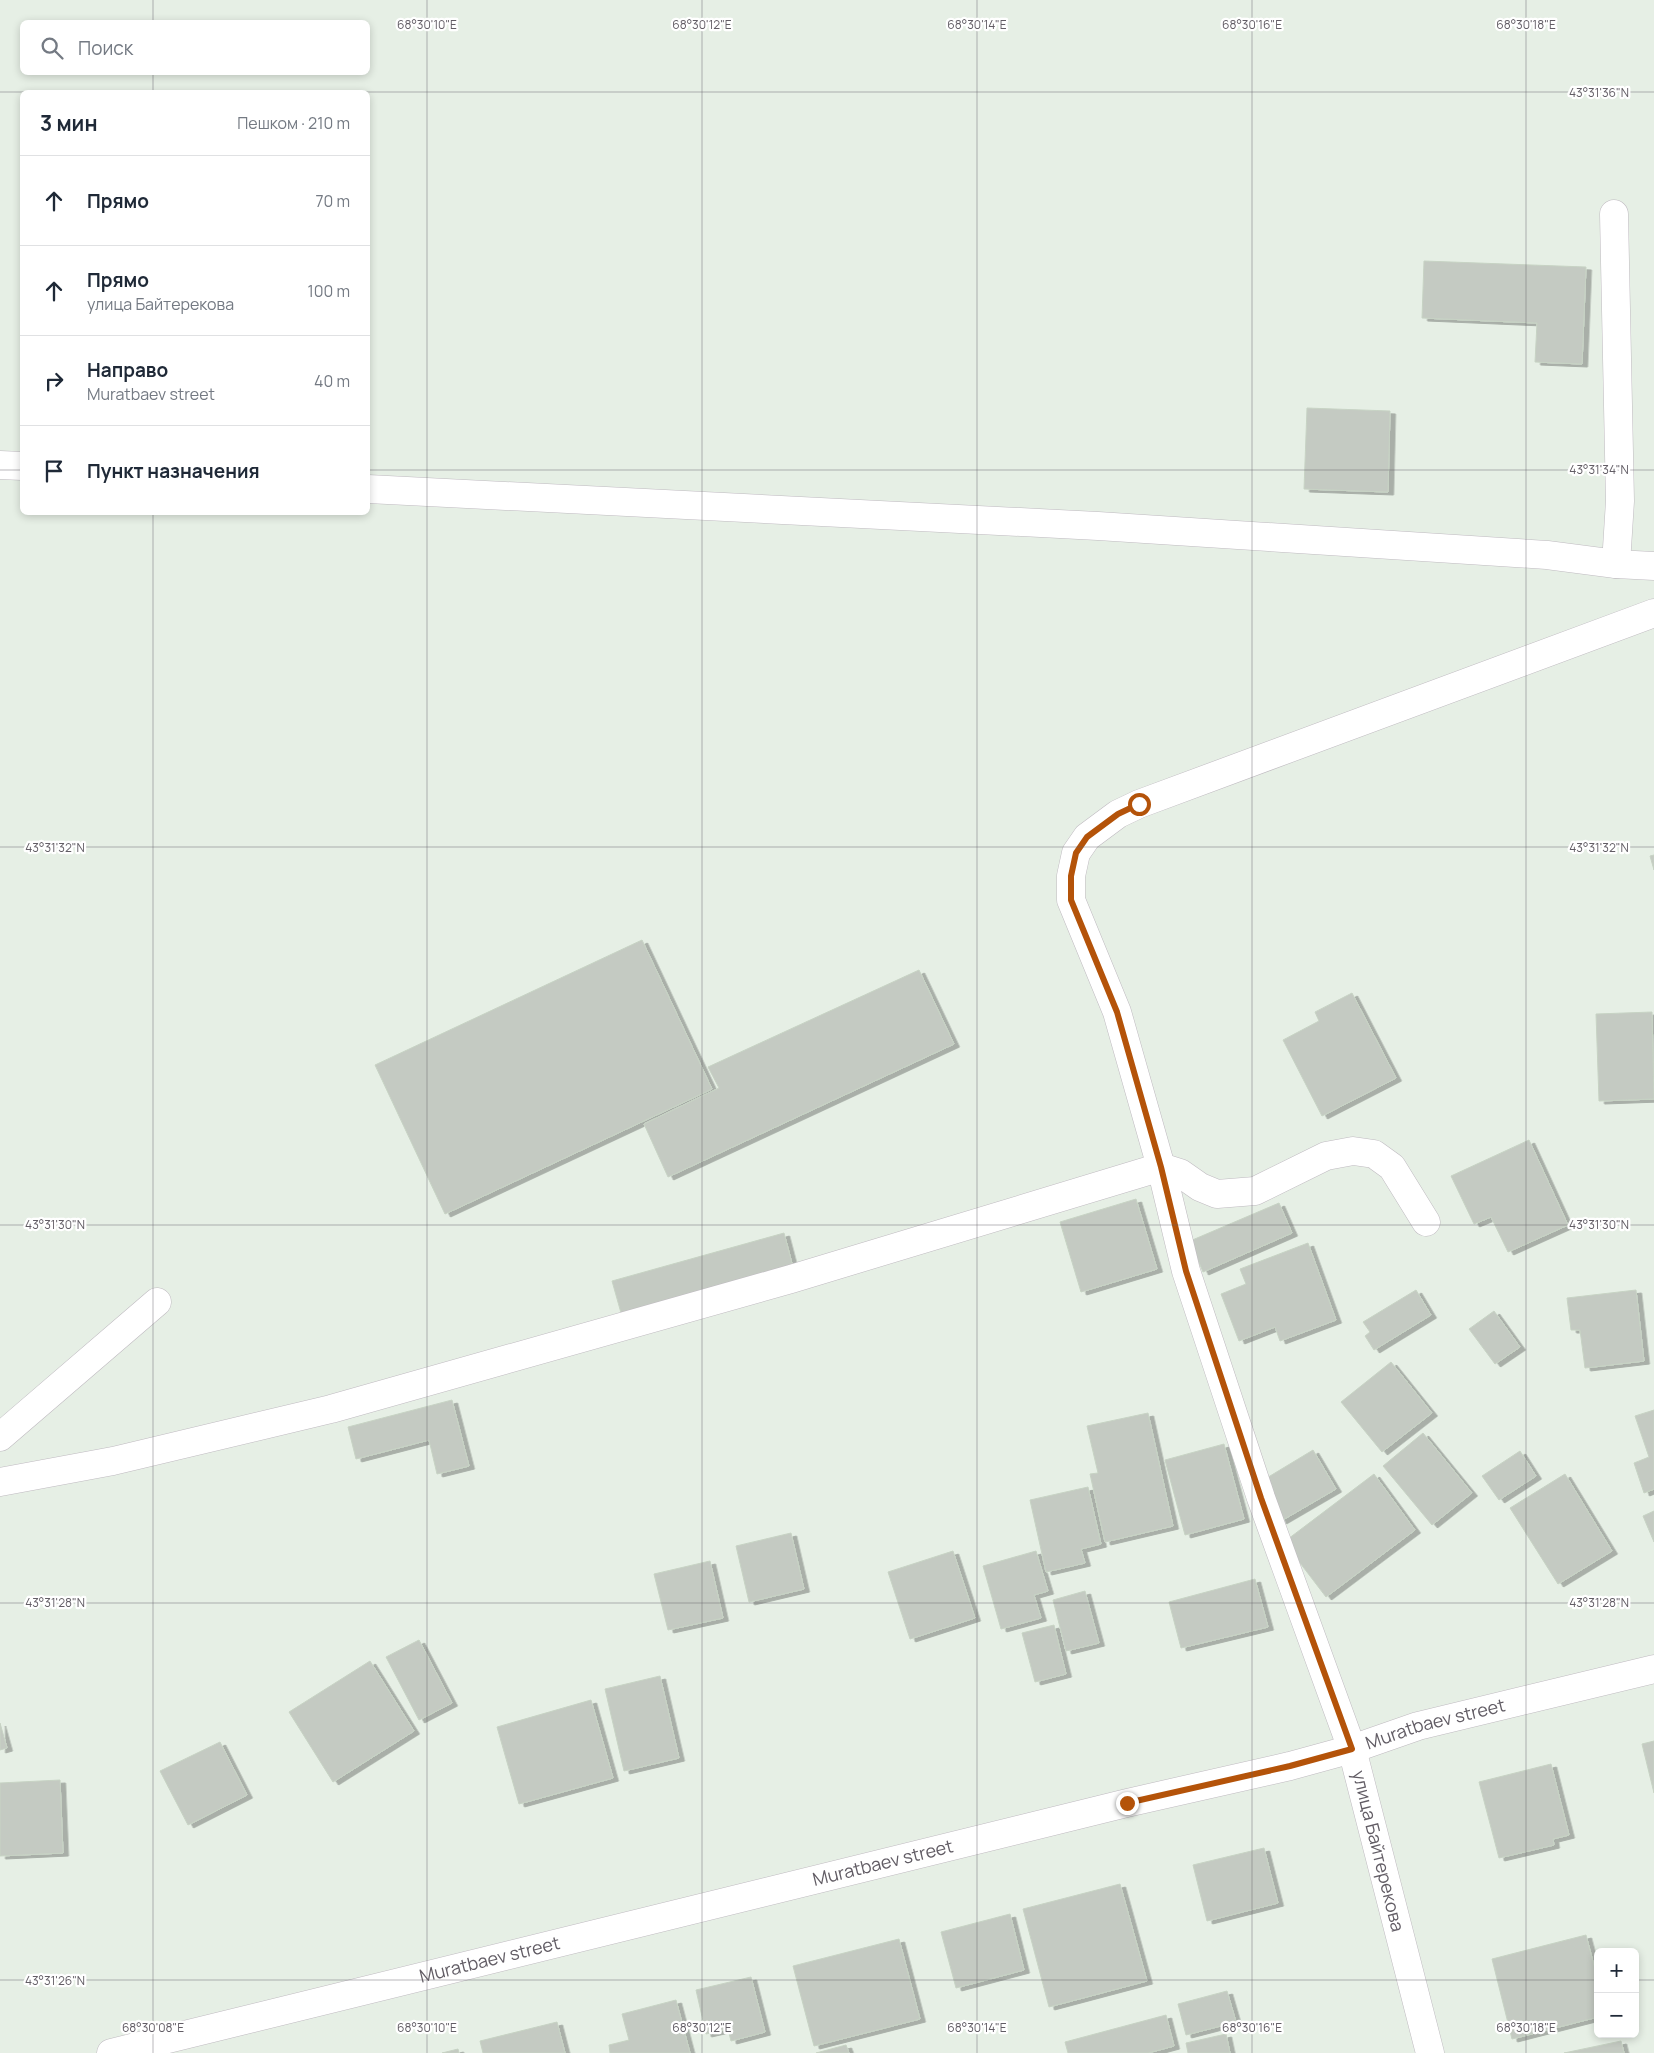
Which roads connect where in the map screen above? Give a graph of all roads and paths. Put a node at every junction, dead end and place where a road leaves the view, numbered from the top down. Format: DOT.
graph roads {
  1 [pos="1614,214"];
  2 [pos="0,465"];
  3 [pos="20,466"];
  4 [pos="370,489"];
  5 [pos="1616,564"];
  6 [pos="1654,566"];
  7 [pos="1654,612"];
  8 [pos="1161,1167"];
  9 [pos="1426,1222"];
  10 [pos="156,1302"];
  11 [pos="0,1437"];
  12 [pos="0,1482"];
  13 [pos="1654,1669"];
  14 [pos="1352,1749"];
  15 [pos="111,2053"];
  16 [pos="1430,2053"];
  1 -- 5 [label="street"];
  2 -- 3 [label="street"];
  4 -- 5 [label="street"];
  5 -- 6 [label="street"];
  7 -- 8 [label="street, улица Байтерекова"];
  8 -- 9 [label="street"];
  8 -- 12 [label="street"];
  8 -- 14 [label="street, улица Байтерекова"];
  10 -- 11 [label="street"];
  13 -- 14 [label="street, Muratbaev street"];
  14 -- 15 [label="street, Muratbaev street"];
  14 -- 16 [label="street, улица Байтерекова"];
}
